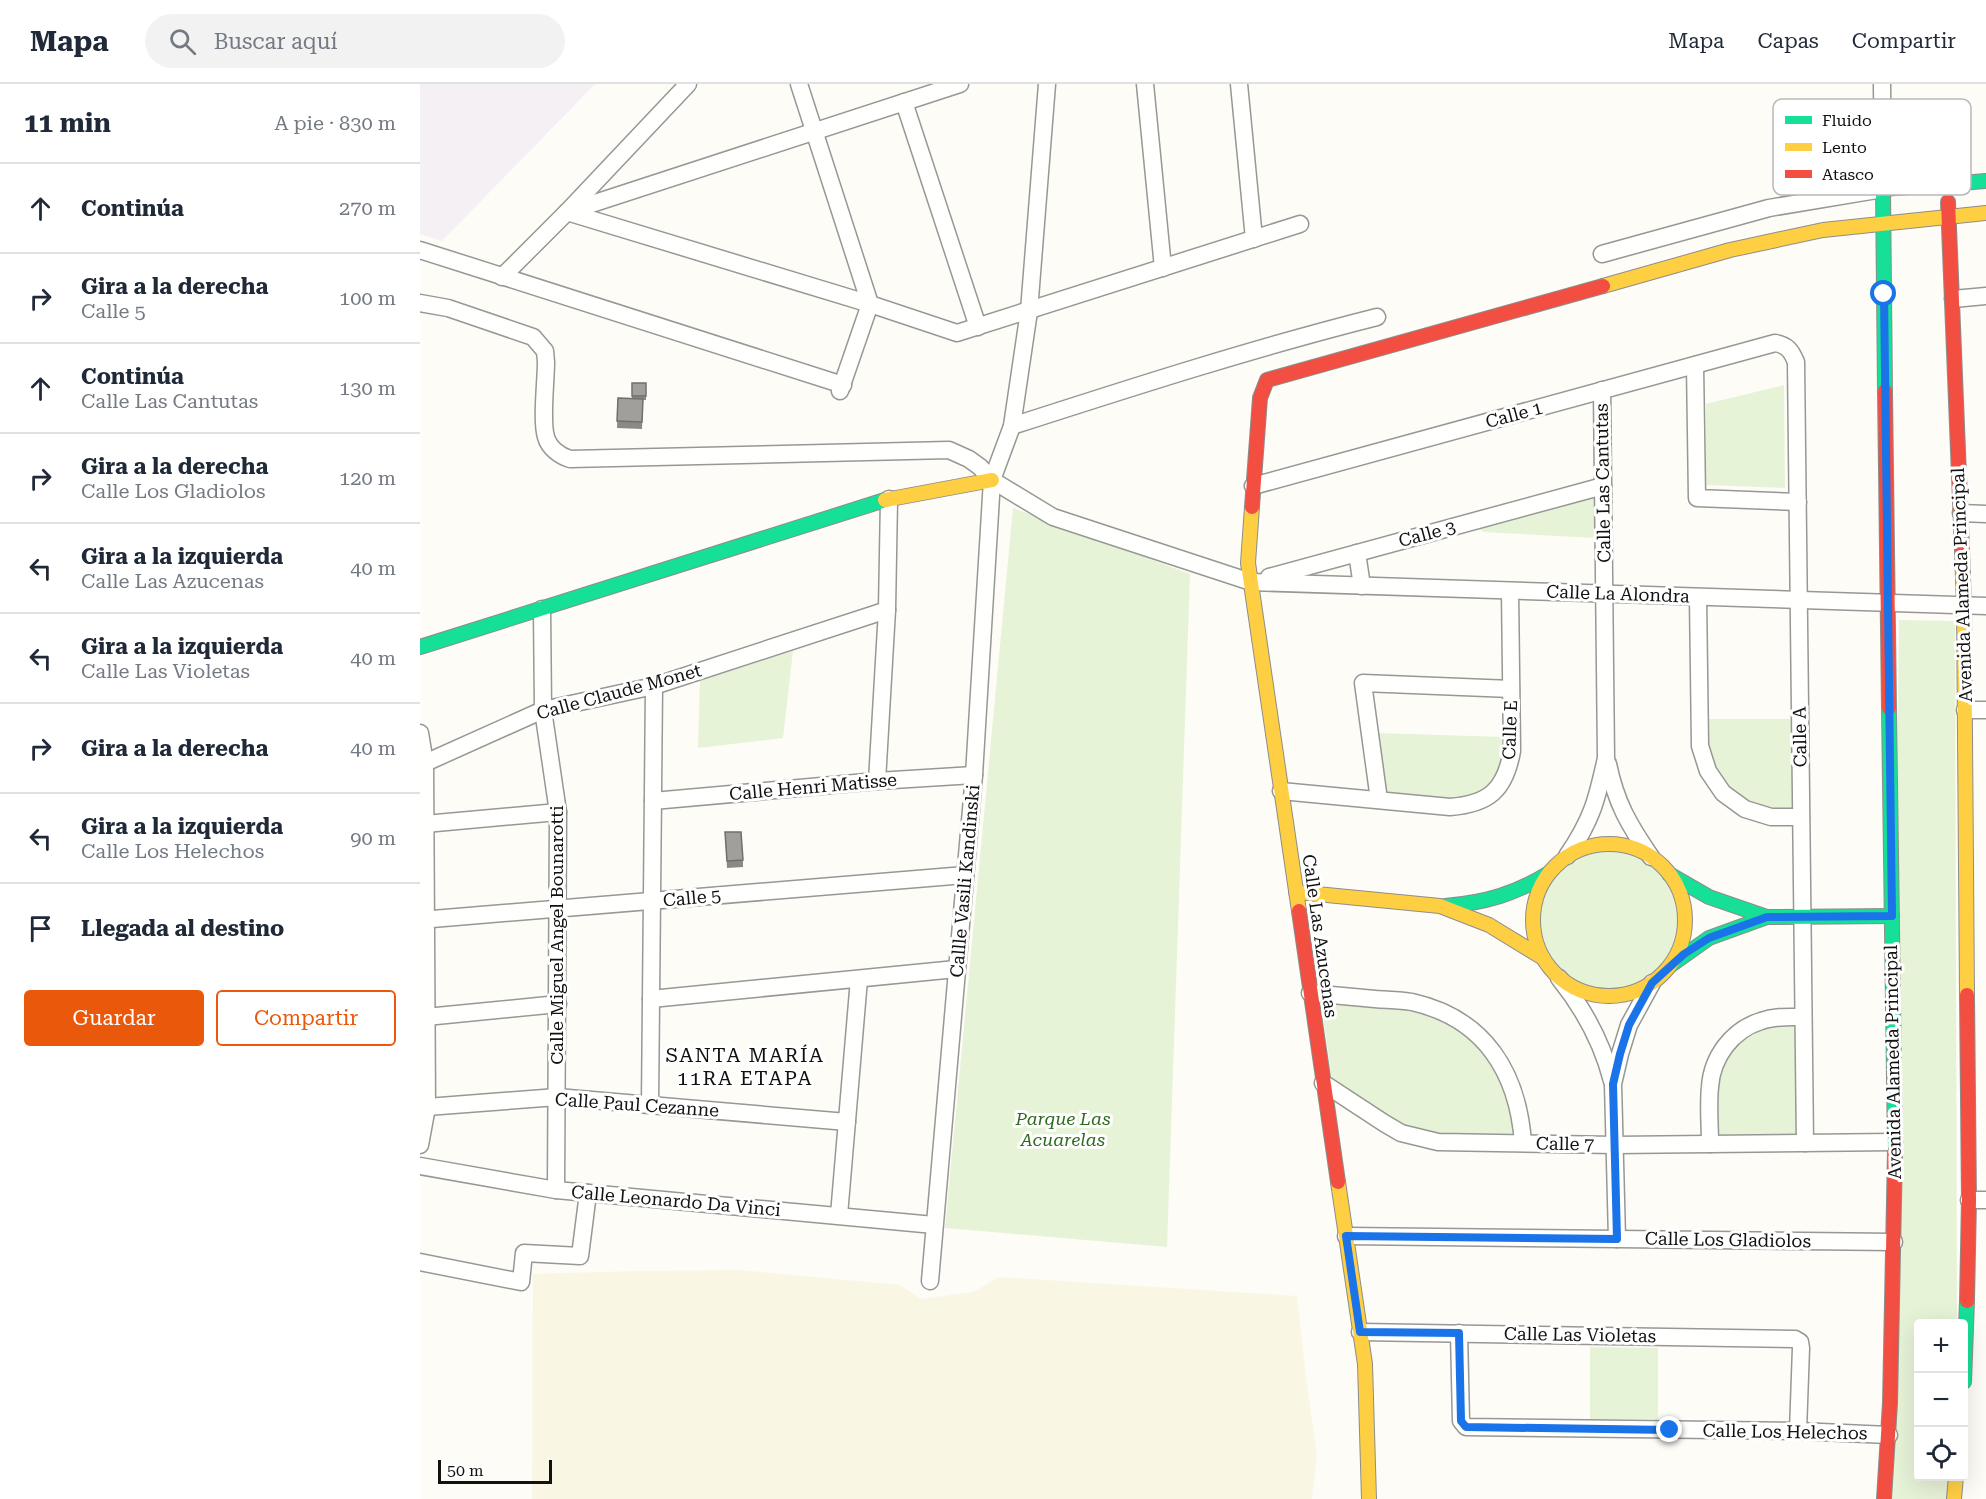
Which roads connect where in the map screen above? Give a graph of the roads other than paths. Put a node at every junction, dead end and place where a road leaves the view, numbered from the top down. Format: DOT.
graph roads {
  1 [pos="688,84"];
  2 [pos="799,84"];
  3 [pos="960,84"];
  4 [pos="1047,84"];
  5 [pos="1145,84"];
  6 [pos="1239,84"];
  7 [pos="1882,84"];
  8 [pos="1882,99"];
  9 [pos="904,102"];
  10 [pos="814,131"];
  11 [pos="1986,181"];
  12 [pos="1971,183"];
  13 [pos="1847,195"];
  14 [pos="1883,195"];
  15 [pos="1949,195"];
  16 [pos="567,212"];
  17 [pos="1986,213"];
  18 [pos="1948,217"];
  19 [pos="1883,222"];
  20 [pos="1300,224"];
  21 [pos="1254,239"];
  22 [pos="420,250"];
  23 [pos="1602,254"];
  24 [pos="1163,268"];
  25 [pos="502,277"];
  26 [pos="1986,296"];
  27 [pos="1953,299"];
  28 [pos="420,303"];
  29 [pos="870,304"];
  30 [pos="1029,311"];
  31 [pos="1377,317"];
  32 [pos="978,327"];
  33 [pos="1774,343"];
  34 [pos="1695,365"];
  35 [pos="1602,390"];
  36 [pos="1012,426"];
  37 [pos="992,480"];
  38 [pos="1253,486"];
  39 [pos="1603,486"];
  40 [pos="889,500"];
  41 [pos="1798,502"];
  42 [pos="1961,513"];
  43 [pos="1986,514"];
  44 [pos="1357,553"];
  45 [pos="1251,582"];
  46 [pos="1362,586"];
  47 [pos="1510,591"];
  48 [pos="1604,594"];
  49 [pos="1698,597"];
  50 [pos="1799,600"];
  51 [pos="1888,603"];
  52 [pos="1964,606"];
  53 [pos="1986,606"];
  54 [pos="542,609"];
  55 [pos="886,610"];
  56 [pos="420,647"];
  57 [pos="654,686"];
  58 [pos="1511,689"];
  59 [pos="543,710"];
  60 [pos="1965,710"];
  61 [pos="1986,710"];
  62 [pos="420,732"];
  63 [pos="1606,758"];
  64 [pos="425,763"];
  65 [pos="974,775"];
  66 [pos="877,781"];
  67 [pos="1281,791"];
  68 [pos="1379,800"];
  69 [pos="653,801"];
  70 [pos="558,812"];
  71 [pos="1801,817"];
  72 [pos="425,824"];
  73 [pos="1567,856"];
  74 [pos="1651,857"];
  75 [pos="1549,873"];
  76 [pos="1669,874"];
  77 [pos="964,875"];
  78 [pos="1296,892"];
  79 [pos="652,901"];
  80 [pos="1440,906"];
  81 [pos="558,909"];
  82 [pos="1802,916"];
  83 [pos="1892,916"];
  84 [pos="1767,917"];
  85 [pos="423,920"];
  86 [pos="1543,958"];
  87 [pos="1670,966"];
  88 [pos="956,969"];
  89 [pos="1559,978"];
  90 [pos="859,980"];
  91 [pos="1652,983"];
  92 [pos="1310,993"];
  93 [pos="651,999"];
  94 [pos="558,1004"];
  95 [pos="426,1017"];
  96 [pos="1803,1017"];
  97 [pos="1323,1083"];
  98 [pos="1613,1084"];
  99 [pos="557,1097"];
  100 [pos="650,1105"];
  101 [pos="427,1107"];
  102 [pos="847,1122"];
  103 [pos="1894,1142"];
  104 [pos="1523,1143"];
  105 [pos="1805,1143"];
  106 [pos="1710,1144"];
  107 [pos="420,1145"];
  108 [pos="1615,1145"];
  109 [pos="420,1166"];
  110 [pos="556,1190"];
  111 [pos="588,1193"];
  112 [pos="1978,1200"];
  113 [pos="839,1215"];
  114 [pos="934,1225"];
  115 [pos="1346,1236"];
  116 [pos="1617,1239"];
  117 [pos="1894,1242"];
  118 [pos="420,1262"];
  119 [pos="930,1281"];
  120 [pos="1360,1332"];
  121 [pos="1459,1333"];
  122 [pos="1965,1373"];
  123 [pos="1798,1431"];
  124 [pos="1888,1435"];
  125 [pos="1956,1481"];
  126 [pos="1369,1499"];
  127 [pos="1884,1499"];
  128 [pos="1954,1499"];
  1 -- 16 [label="street"];
  2 -- 10 [label="street"];
  3 -- 9 [label="street"];
  4 -- 30 [label="street, Callle Vasili Kandinski"];
  5 -- 24 [label="street"];
  6 -- 21 [label="street"];
  7 -- 8 [label="street, Avenida Alameda Principal"];
  9 -- 10 [label="street"];
  9 -- 32 [label="street"];
  10 -- 16 [label="street"];
  10 -- 29 [label="street"];
  11 -- 12 [label="street"];
  13 -- 23 [label="street"];
  14 -- 19 [label="street, Avenida Alameda Principal"];
  15 -- 18 [label="street, Avenida Alameda Principal"];
  16 -- 25 [label="street"];
  16 -- 29 [label="street"];
  17 -- 18 [label="street"];
  18 -- 19 [label="street"];
  18 -- 27 [label="street, Avenida Alameda Principal"];
  19 -- 38 [label="street, Calle Las Azucenas"];
  19 -- 51 [label="street, Avenida Alameda Principal"];
  20 -- 21 [label="street"];
  21 -- 24 [label="street"];
  22 -- 25 [label="street"];
  24 -- 30 [label="street"];
  25 -- 29 [label="street"];
  26 -- 27 [label="street"];
  27 -- 42 [label="street, Avenida Alameda Principal"];
  28 -- 37 [label="street, Calle La Alondra"];
  29 -- 32 [label="street"];
  30 -- 32 [label="street"];
  30 -- 36 [label="street, Callle Vasili Kandinski"];
  31 -- 36 [label="street"];
  33 -- 34 [label="street, Calle 1"];
  33 -- 41 [label="street, Calle A"];
  34 -- 35 [label="street, Calle 1"];
  34 -- 41 [label="street"];
  35 -- 38 [label="street, Calle 1"];
  35 -- 39 [label="street, Calle Las Cantutas"];
  36 -- 37 [label="street, Callle Vasili Kandinski"];
  37 -- 40 [label="street"];
  37 -- 45 [label="street, Calle La Alondra"];
  37 -- 65 [label="street, Callle Vasili Kandinski"];
  38 -- 45 [label="street, Calle Las Azucenas"];
  39 -- 44 [label="street, Calle 3"];
  39 -- 48 [label="street, Calle Las Cantutas"];
  40 -- 54 [label="street"];
  40 -- 55 [label="street"];
  41 -- 50 [label="street, Calle A"];
  42 -- 43 [label="street"];
  42 -- 52 [label="street, Avenida Alameda Principal"];
  44 -- 45 [label="street, Calle 3"];
  44 -- 46 [label="street"];
  45 -- 46 [label="street, Calle La Alondra"];
  45 -- 67 [label="street, Calle Las Azucenas"];
  46 -- 47 [label="street, Calle La Alondra"];
  47 -- 48 [label="street, Calle La Alondra"];
  47 -- 58 [label="street, Calle E"];
  48 -- 49 [label="street, Calle La Alondra"];
  48 -- 63 [label="street, Calle Las Cantutas"];
  49 -- 50 [label="street, Calle La Alondra"];
  49 -- 71 [label="street"];
  50 -- 51 [label="street, Calle La Alondra"];
  50 -- 71 [label="street, Calle A"];
  51 -- 52 [label="street, Calle La Alondra"];
  51 -- 83 [label="street, Avenida Alameda Principal"];
  52 -- 53 [label="street, Calle La Alondra"];
  52 -- 60 [label="street, Avenida Alameda Principal"];
  54 -- 56 [label="street"];
  54 -- 59 [label="street, Calle Miguel Angel Bounarotti"];
  55 -- 57 [label="street, Calle Claude Monet"];
  55 -- 66 [label="street"];
  57 -- 59 [label="street, Calle Claude Monet"];
  57 -- 69 [label="street"];
  58 -- 68 [label="street, Calle E"];
  58 -- 68 [label="street"];
  59 -- 64 [label="street, Calle Claude Monet"];
  59 -- 70 [label="street, Calle Miguel Angel Bounarotti"];
  60 -- 61 [label="street"];
  60 -- 112 [label="street, Avenida Alameda Principal"];
  62 -- 64 [label="street"];
  63 -- 73 [label="street, Calle Las Cantutas"];
  63 -- 74 [label="street"];
  64 -- 72 [label="street"];
  65 -- 66 [label="street, Calle Henri Matisse"];
  65 -- 77 [label="street, Callle Vasili Kandinski"];
  66 -- 69 [label="street, Calle Henri Matisse"];
  67 -- 68 [label="street, Calle E"];
  67 -- 78 [label="street, Calle Las Azucenas"];
  69 -- 79 [label="street"];
  70 -- 72 [label="street"];
  70 -- 81 [label="street, Calle Miguel Angel Bounarotti"];
  71 -- 82 [label="street, Calle A"];
  72 -- 85 [label="street"];
  73 -- 74 [label="street"];
  73 -- 75 [label="street"];
  74 -- 76 [label="street"];
  75 -- 80 [label="street"];
  75 -- 86 [label="street"];
  76 -- 84 [label="street"];
  76 -- 87 [label="street"];
  77 -- 79 [label="street, Calle 5"];
  77 -- 88 [label="street, Callle Vasili Kandinski"];
  78 -- 80 [label="street"];
  78 -- 92 [label="street, Calle Las Azucenas"];
  79 -- 81 [label="street, Calle 5"];
  79 -- 93 [label="street"];
  80 -- 86 [label="street"];
  81 -- 85 [label="street, Calle 5"];
  81 -- 94 [label="street, Calle Miguel Angel Bounarotti"];
  82 -- 83 [label="street"];
  82 -- 84 [label="street"];
  82 -- 96 [label="street, Calle A"];
  83 -- 103 [label="street, Avenida Alameda Principal"];
  84 -- 87 [label="street"];
  85 -- 95 [label="street"];
  86 -- 89 [label="street"];
  87 -- 91 [label="street"];
  88 -- 90 [label="street"];
  88 -- 114 [label="street, Callle Vasili Kandinski"];
  89 -- 91 [label="street"];
  89 -- 98 [label="street"];
  90 -- 93 [label="street"];
  90 -- 102 [label="street"];
  91 -- 98 [label="street"];
  92 -- 97 [label="street, Calle Las Azucenas"];
  92 -- 104 [label="street"];
  93 -- 100 [label="street"];
  94 -- 95 [label="street"];
  94 -- 99 [label="street, Calle Miguel Angel Bounarotti"];
  95 -- 101 [label="street"];
  96 -- 105 [label="street, Calle A"];
  96 -- 106 [label="street"];
  97 -- 104 [label="street, Calle 7"];
  97 -- 115 [label="street, Calle Las Azucenas"];
  98 -- 108 [label="street"];
  99 -- 100 [label="street, Calle Paul Cezanne"];
  99 -- 101 [label="street, Calle Paul Cezanne"];
  99 -- 110 [label="street, Calle Miguel Angel Bounarotti"];
  100 -- 102 [label="street, Calle Paul Cezanne"];
  101 -- 107 [label="street"];
  102 -- 113 [label="street"];
  103 -- 105 [label="street, Calle 7"];
  103 -- 117 [label="street, Avenida Alameda Principal"];
  104 -- 108 [label="street, Calle 7"];
  105 -- 106 [label="street, Calle 7"];
  106 -- 108 [label="street, Calle 7"];
  108 -- 116 [label="street"];
  109 -- 110 [label="street, Calle Leonardo Da Vinci"];
  110 -- 111 [label="street, Calle Leonardo Da Vinci"];
  111 -- 113 [label="street, Calle Leonardo Da Vinci"];
  111 -- 118 [label="street"];
  112 -- 122 [label="street, Avenida Alameda Principal"];
  113 -- 114 [label="street, Calle Leonardo Da Vinci"];
  114 -- 119 [label="street, Callle Vasili Kandinski"];
  115 -- 116 [label="street, Calle Los Gladiolos"];
  115 -- 120 [label="street, Calle Las Azucenas"];
  116 -- 117 [label="street, Calle Los Gladiolos"];
  117 -- 124 [label="street, Avenida Alameda Principal"];
  120 -- 121 [label="street, Calle Las Violetas"];
  120 -- 126 [label="street, Calle Las Azucenas"];
  121 -- 123 [label="street, Calle Los Helechos"];
  121 -- 123 [label="street, Calle Las Violetas"];
  123 -- 124 [label="street, Calle Los Helechos"];
  124 -- 127 [label="street, Avenida Alameda Principal"];
  125 -- 128 [label="street"];
}
